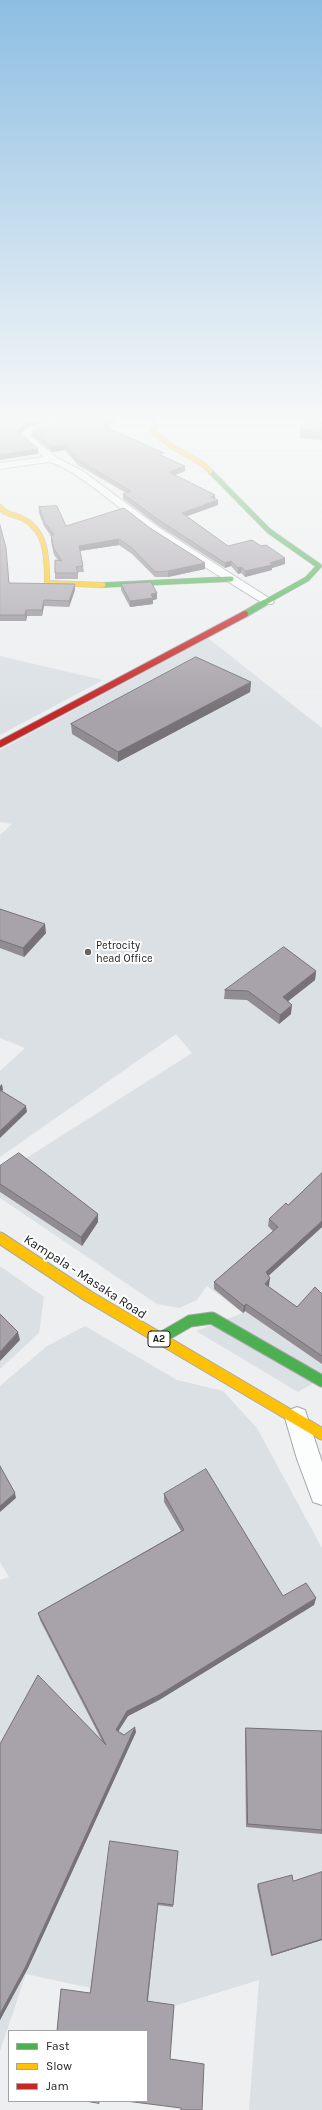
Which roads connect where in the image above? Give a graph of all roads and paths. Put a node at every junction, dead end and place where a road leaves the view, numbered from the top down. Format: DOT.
graph roads {
  1 [pos="10,514"];
  2 [pos="135,514"];
  3 [pos="253,514"];
  4 [pos="320,562"];
  5 [pos="231,579"];
  6 [pos="268,602"];
  7 [pos="0,744"];
  8 [pos="0,1238"];
  9 [pos="159,1338"];
  10 [pos="322,1381"];
  11 [pos="297,1418"];
  12 [pos="322,1434"];
  13 [pos="322,1494"];
  1 -- 5 [label="main road"];
  2 -- 5 [label="street"];
  3 -- 4 [label="main road"];
  4 -- 6 [label="main road"];
  5 -- 6 [label="street"];
  6 -- 7 [label="main road"];
  8 -- 9 [label="main road, Kampala - Masaka Road / A2"];
  9 -- 10 [label="main road"];
  9 -- 11 [label="main road, Kampala - Masaka Road / A2"];
  11 -- 12 [label="main road, Kampala - Masaka Road / A2"];
  11 -- 13 [label="street"];
}
